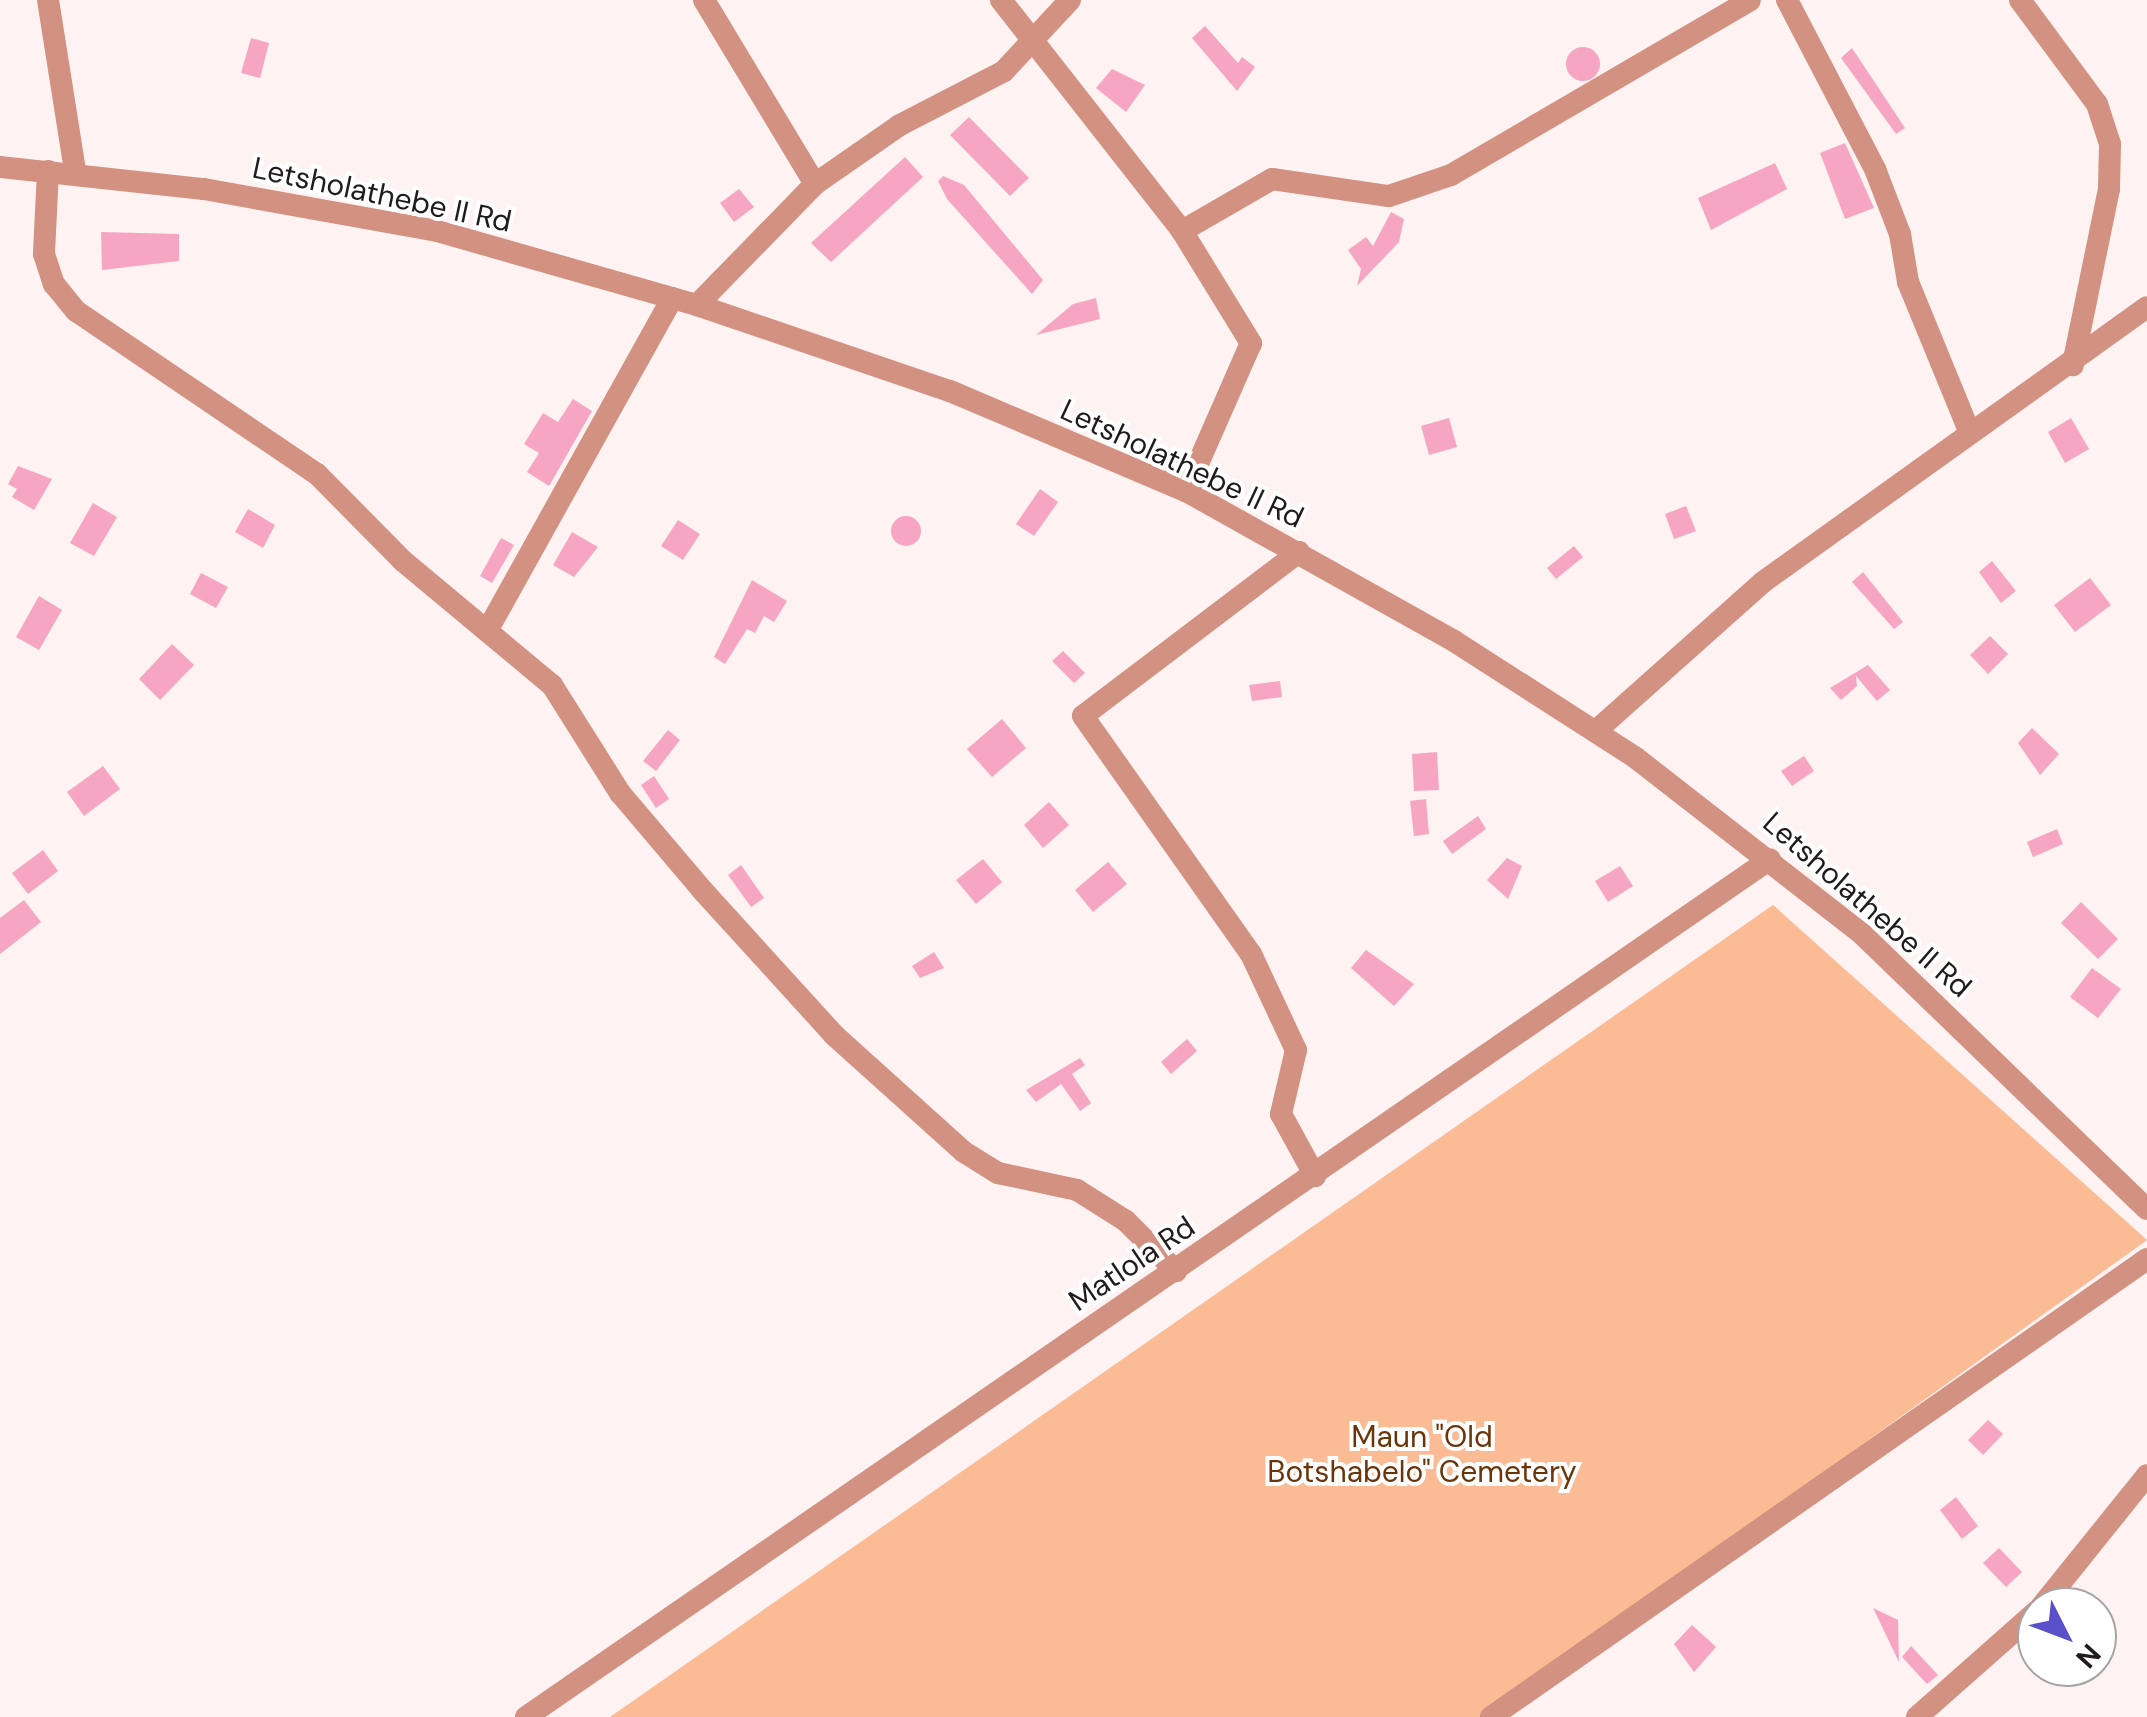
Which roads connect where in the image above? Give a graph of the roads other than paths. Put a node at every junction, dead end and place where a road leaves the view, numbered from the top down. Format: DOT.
graph roads {
  1 [pos="48,0"];
  2 [pos="704,0"];
  3 [pos="1001,0"];
  4 [pos="1070,0"];
  5 [pos="1750,0"];
  6 [pos="1787,0"];
  7 [pos="2020,0"];
  8 [pos="1032,43"];
  9 [pos="0,168"];
  10 [pos="48,171"];
  11 [pos="75,171"];
  12 [pos="815,184"];
  13 [pos="1182,230"];
  14 [pos="672,298"];
  15 [pos="697,304"];
  16 [pos="2147,307"];
  17 [pos="2074,365"];
  18 [pos="1970,432"];
  19 [pos="1186,491"];
  20 [pos="1299,552"];
  21 [pos="487,631"];
  22 [pos="1597,730"];
  23 [pos="1770,858"];
  24 [pos="1315,1176"];
  25 [pos="2146,1205"];
  26 [pos="2147,1260"];
  27 [pos="1176,1271"];
  28 [pos="2147,1475"];
  29 [pos="2057,1587"];
  30 [pos="2017,1629"];
  31 [pos="1921,1715"];
  32 [pos="526,1717"];
  33 [pos="1491,1717"];
  1 -- 11 [label="street"];
  2 -- 12 [label="street"];
  3 -- 8 [label="street"];
  4 -- 8 [label="street"];
  5 -- 13 [label="street"];
  6 -- 18 [label="street"];
  7 -- 17 [label="street"];
  8 -- 12 [label="street"];
  8 -- 13 [label="street"];
  9 -- 10 [label="street, Letsholathebe II Rd"];
  10 -- 11 [label="street, Letsholathebe II Rd"];
  10 -- 21 [label="street"];
  11 -- 14 [label="street, Letsholathebe II Rd"];
  12 -- 15 [label="street"];
  13 -- 19 [label="street"];
  14 -- 15 [label="street, Letsholathebe II Rd"];
  14 -- 21 [label="street"];
  15 -- 19 [label="street, Letsholathebe II Rd"];
  16 -- 17 [label="street"];
  17 -- 18 [label="street"];
  18 -- 22 [label="street"];
  19 -- 20 [label="street, Letsholathebe II Rd"];
  20 -- 22 [label="street, Letsholathebe II Rd"];
  20 -- 24 [label="street"];
  21 -- 27 [label="street"];
  22 -- 23 [label="street, Letsholathebe II Rd"];
  23 -- 24 [label="street, Matlola Rd"];
  23 -- 25 [label="street, Letsholathebe II Rd"];
  24 -- 27 [label="street, Matlola Rd"];
  26 -- 33 [label="street"];
  27 -- 32 [label="street, Matlola Rd"];
  28 -- 29 [label="street"];
  30 -- 31 [label="street"];
}
